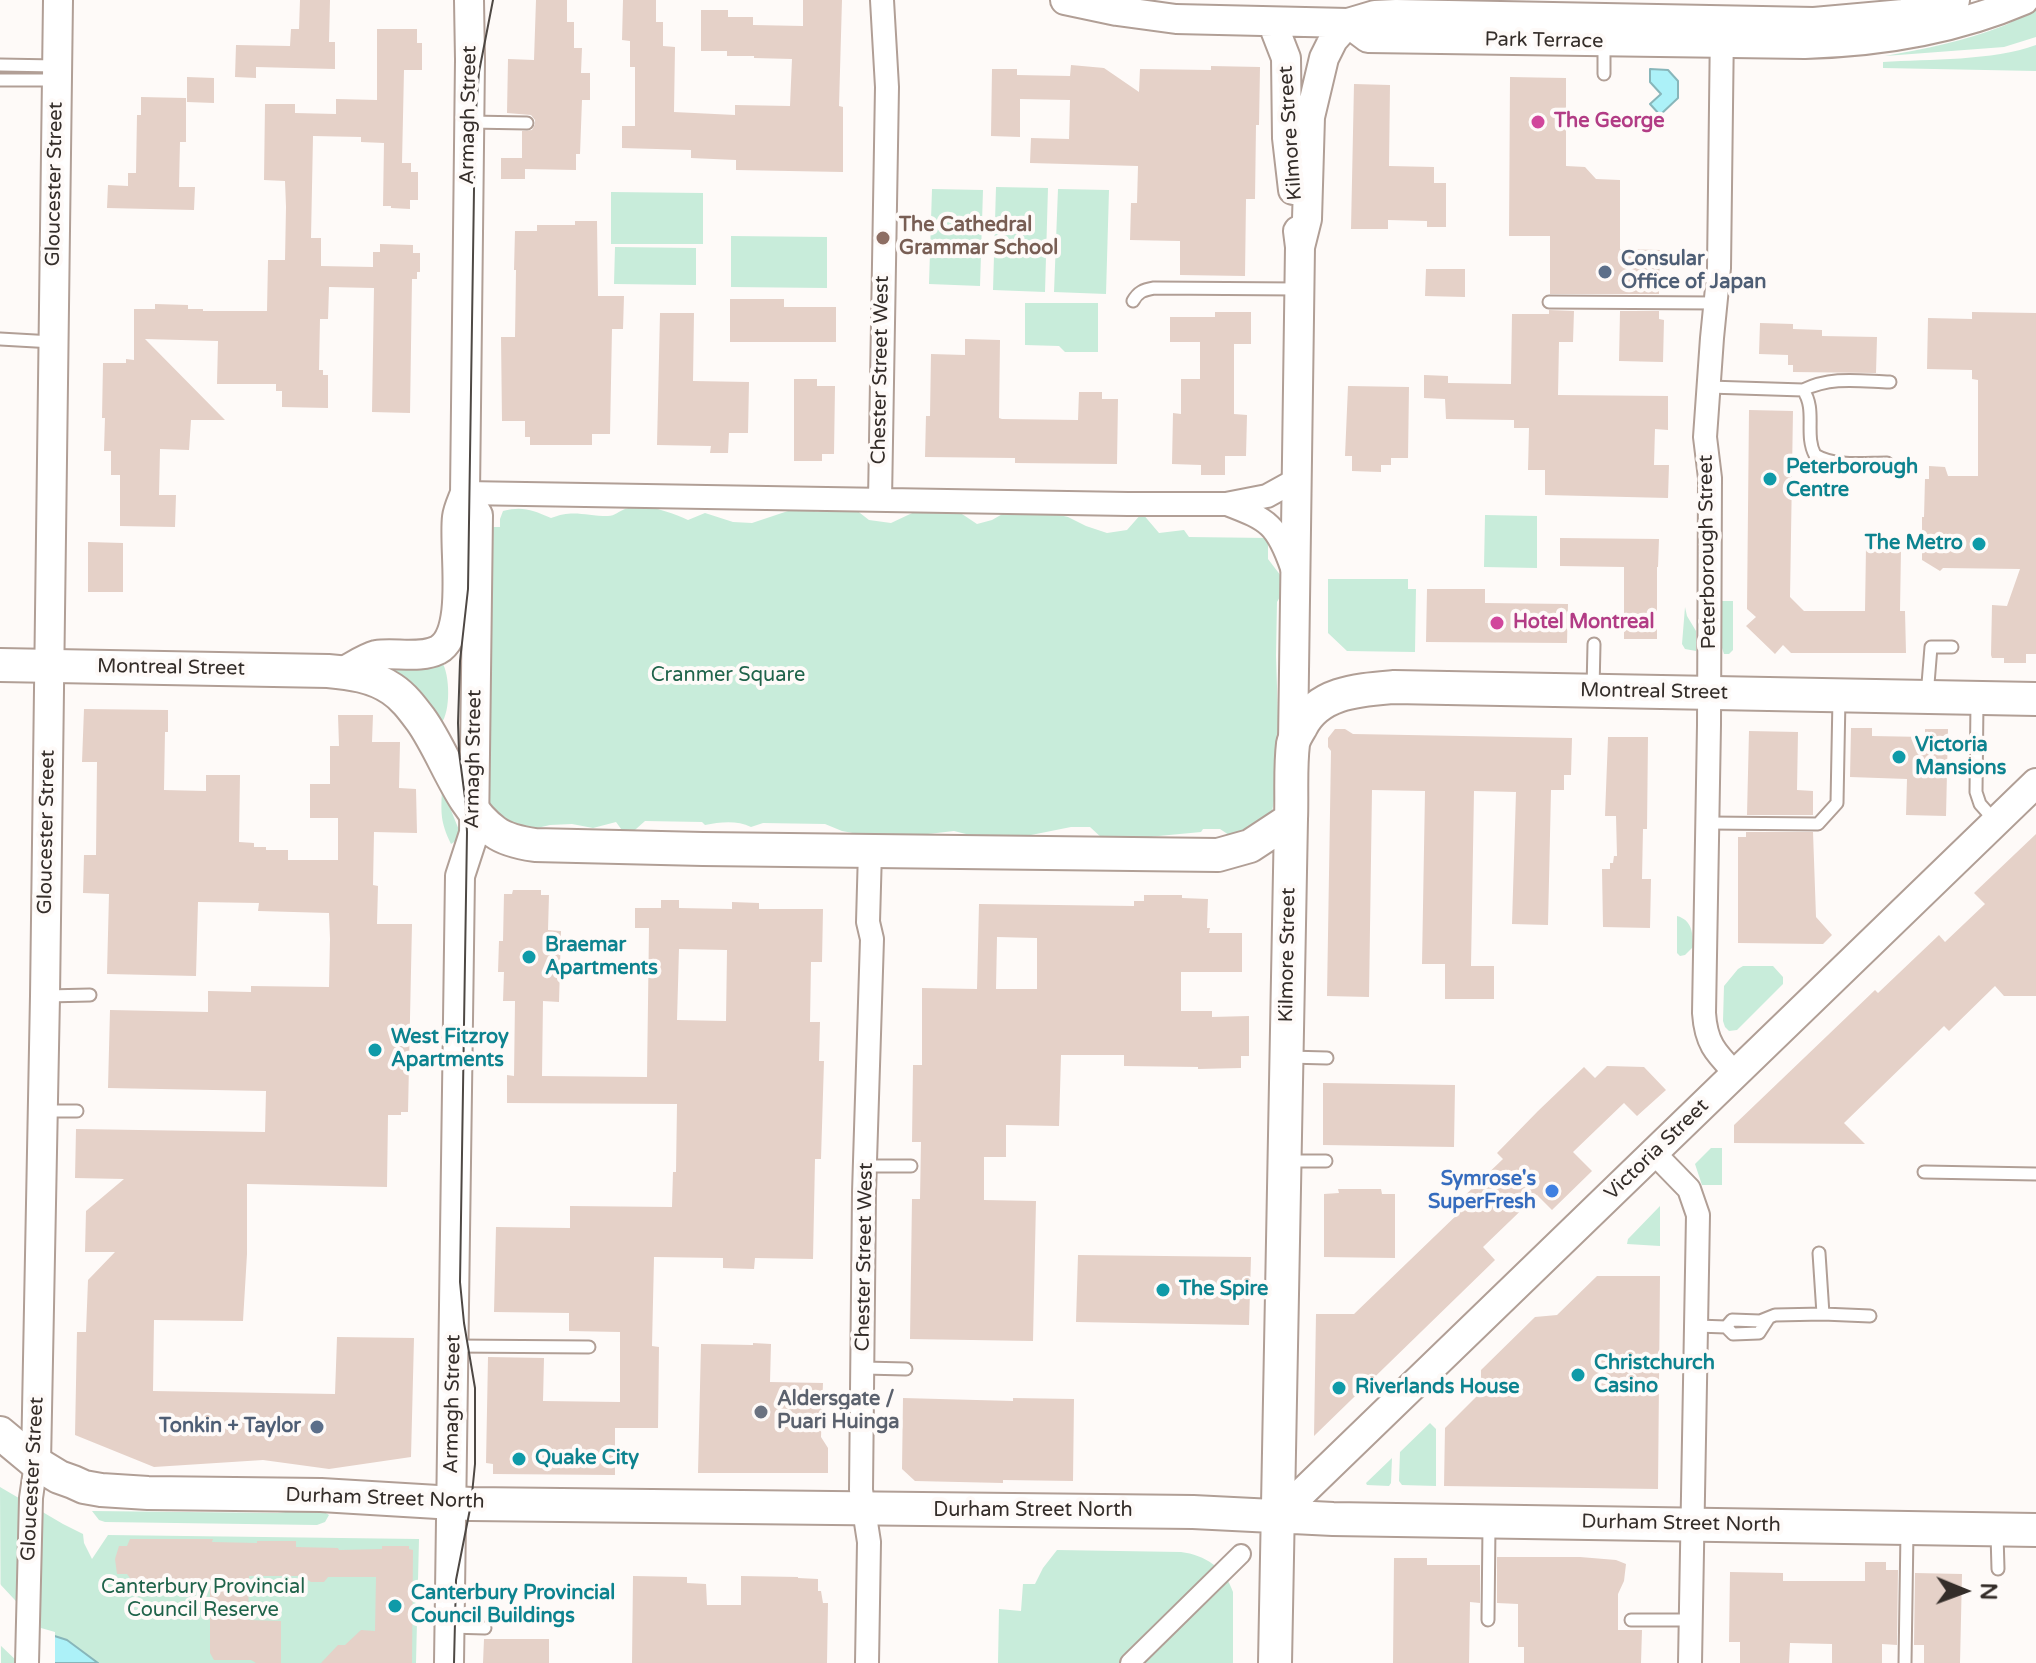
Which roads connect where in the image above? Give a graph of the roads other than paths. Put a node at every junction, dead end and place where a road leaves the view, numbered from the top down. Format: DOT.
graph roads {
  1 [pos="58,0"];
  2 [pos="469,0"];
  3 [pos="882,0"];
  4 [pos="1065,0"];
  5 [pos="1984,0"];
  6 [pos="2024,0"];
  7 [pos="1947,3"];
  8 [pos="1272,22"];
  9 [pos="1348,23"];
  10 [pos="1604,30"];
  11 [pos="1722,32"];
  12 [pos="0,65"];
  13 [pos="57,73"];
  14 [pos="1604,74"];
  15 [pos="0,80"];
  16 [pos="469,122"];
  17 [pos="527,123"];
  18 [pos="1300,247"];
  19 [pos="1299,289"];
  20 [pos="1133,301"];
  21 [pos="1549,302"];
  22 [pos="1716,303"];
  23 [pos="0,339"];
  24 [pos="53,342"];
  25 [pos="1890,382"];
  26 [pos="1709,387"];
  27 [pos="1803,390"];
  28 [pos="1887,463"];
  29 [pos="1296,480"];
  30 [pos="465,493"];
  31 [pos="880,500"];
  32 [pos="1226,504"];
  33 [pos="1295,576"];
  34 [pos="1594,644"];
  35 [pos="1952,647"];
  36 [pos="0,665"];
  37 [pos="49,666"];
  38 [pos="342,672"];
  39 [pos="1593,691"];
  40 [pos="1709,693"];
  41 [pos="1839,695"];
  42 [pos="1927,697"];
  43 [pos="1977,698"];
  44 [pos="2036,699"];
  45 [pos="1293,741"];
  46 [pos="2036,783"];
  47 [pos="474,811"];
  48 [pos="1291,819"];
  49 [pos="1996,822"];
  50 [pos="1708,823"];
  51 [pos="870,851"];
  52 [pos="90,995"];
  53 [pos="45,996"];
  54 [pos="1286,1057"];
  55 [pos="1327,1058"];
  56 [pos="1736,1074"];
  57 [pos="43,1111"];
  58 [pos="77,1111"];
  59 [pos="1654,1153"];
  60 [pos="1284,1161"];
  61 [pos="1326,1161"];
  62 [pos="866,1166"];
  63 [pos="911,1166"];
  64 [pos="1924,1172"];
  65 [pos="2036,1174"];
  66 [pos="1819,1253"];
  67 [pos="1823,1314"];
  68 [pos="1870,1316"];
  69 [pos="1697,1326"];
  70 [pos="454,1345"];
  71 [pos="589,1347"];
  72 [pos="864,1368"];
  73 [pos="906,1369"];
  74 [pos="0,1433"];
  75 [pos="36,1463"];
  76 [pos="451,1503"];
  77 [pos="864,1509"];
  78 [pos="1278,1516"];
  79 [pos="1489,1521"];
  80 [pos="1694,1524"];
  81 [pos="1907,1528"];
  82 [pos="1997,1529"];
  83 [pos="2036,1530"];
  84 [pos="1241,1554"];
  85 [pos="1998,1569"];
  86 [pos="1488,1620"];
  87 [pos="1631,1620"];
  88 [pos="1691,1620"];
  89 [pos="449,1627"];
  90 [pos="485,1628"];
  91 [pos="27,1663"];
  92 [pos="449,1663"];
  93 [pos="867,1663"];
  94 [pos="1130,1663"];
  95 [pos="1275,1663"];
  96 [pos="1690,1663"];
  97 [pos="1905,1663"];
  1 -- 13 [label="street, Gloucester Street"];
  2 -- 16 [label="street, Armagh Street"];
  3 -- 31 [label="street, Chester Street West"];
  4 -- 8 [label="street, Park Terrace"];
  5 -- 7 [label="street, Park Terrace"];
  6 -- 11 [label="street, Park Terrace"];
  7 -- 11 [label="street, Park Terrace"];
  8 -- 9 [label="street, Park Terrace"];
  8 -- 18 [label="street, Kilmore Street"];
  9 -- 10 [label="street, Park Terrace"];
  9 -- 10 [label="street, Park Terrace"];
  9 -- 18 [label="street, Kilmore Street"];
  10 -- 11 [label="street, Park Terrace"];
  10 -- 14 [label="lane"];
  11 -- 22 [label="street, Peterborough Street"];
  12 -- 13 [label="lane"];
  13 -- 15 [label="lane"];
  13 -- 24 [label="street, Gloucester Street"];
  16 -- 17 [label="lane"];
  16 -- 30 [label="street, Armagh Street"];
  18 -- 19 [label="street, Kilmore Street"];
  19 -- 20 [label="lane"];
  19 -- 29 [label="street, Kilmore Street"];
  21 -- 22 [label="lane"];
  22 -- 26 [label="street, Peterborough Street"];
  23 -- 24 [label="lane"];
  24 -- 37 [label="street, Gloucester Street"];
  25 -- 27 [label="lane"];
  26 -- 27 [label="lane"];
  26 -- 40 [label="street, Peterborough Street"];
  27 -- 28 [label="lane"];
  29 -- 32 [label="street"];
  29 -- 33 [label="street, Kilmore Street"];
  30 -- 31 [label="street"];
  30 -- 38 [label="street, Montreal Street"];
  30 -- 47 [label="street, Armagh Street"];
  31 -- 32 [label="street"];
  32 -- 33 [label="street"];
  33 -- 45 [label="street, Kilmore Street"];
  34 -- 39 [label="lane"];
  35 -- 42 [label="lane"];
  36 -- 37 [label="main road, Montreal Street"];
  37 -- 38 [label="main road, Montreal Street"];
  37 -- 53 [label="street, Gloucester Street"];
  38 -- 47 [label="main road, Montreal Street"];
  39 -- 40 [label="main road, Montreal Street"];
  39 -- 45 [label="main road, Montreal Street"];
  40 -- 41 [label="main road, Montreal Street"];
  40 -- 50 [label="street, Peterborough Street"];
  41 -- 42 [label="main road, Montreal Street"];
  41 -- 50 [label="lane"];
  42 -- 43 [label="main road, Montreal Street"];
  43 -- 44 [label="main road, Montreal Street"];
  43 -- 49 [label="lane"];
  45 -- 48 [label="main road, Kilmore Street"];
  46 -- 49 [label="street, Victoria Street"];
  47 -- 51 [label="main road"];
  47 -- 70 [label="street, Armagh Street"];
  48 -- 51 [label="main road"];
  48 -- 54 [label="main road, Kilmore Street"];
  49 -- 56 [label="street, Victoria Street"];
  50 -- 56 [label="street, Peterborough Street"];
  51 -- 62 [label="street, Chester Street West"];
  52 -- 53 [label="lane"];
  53 -- 57 [label="street, Gloucester Street"];
  54 -- 55 [label="lane"];
  54 -- 60 [label="main road, Kilmore Street"];
  56 -- 59 [label="street, Victoria Street"];
  57 -- 58 [label="lane"];
  57 -- 75 [label="street, Gloucester Street"];
  59 -- 69 [label="street"];
  59 -- 78 [label="street, Victoria Street"];
  60 -- 61 [label="lane"];
  60 -- 78 [label="main road, Kilmore Street"];
  62 -- 63 [label="lane"];
  62 -- 72 [label="street, Chester Street West"];
  64 -- 65 [label="lane"];
  66 -- 67 [label="lane"];
  67 -- 68 [label="lane"];
  67 -- 69 [label="lane"];
  69 -- 80 [label="street"];
  70 -- 71 [label="lane"];
  70 -- 76 [label="street, Armagh Street"];
  72 -- 73 [label="lane"];
  72 -- 77 [label="street, Chester Street West"];
  74 -- 75 [label="main road, Durham Street North"];
  75 -- 76 [label="main road, Durham Street North"];
  75 -- 91 [label="street, Gloucester Street"];
  76 -- 77 [label="main road, Durham Street North"];
  76 -- 89 [label="street, Armagh Street"];
  77 -- 78 [label="main road, Durham Street North"];
  77 -- 93 [label="street, Chester Street West"];
  78 -- 79 [label="main road, Durham Street North"];
  78 -- 95 [label="main road, Kilmore Street"];
  79 -- 80 [label="main road, Durham Street North"];
  79 -- 86 [label="lane"];
  80 -- 81 [label="main road, Durham Street North"];
  80 -- 88 [label="street"];
  81 -- 82 [label="main road, Durham Street North"];
  81 -- 97 [label="lane"];
  82 -- 83 [label="main road, Durham Street North"];
  82 -- 85 [label="lane"];
  84 -- 94 [label="street"];
  87 -- 88 [label="lane"];
  88 -- 96 [label="street"];
  89 -- 90 [label="lane"];
  89 -- 92 [label="street, Armagh Street"];
}
